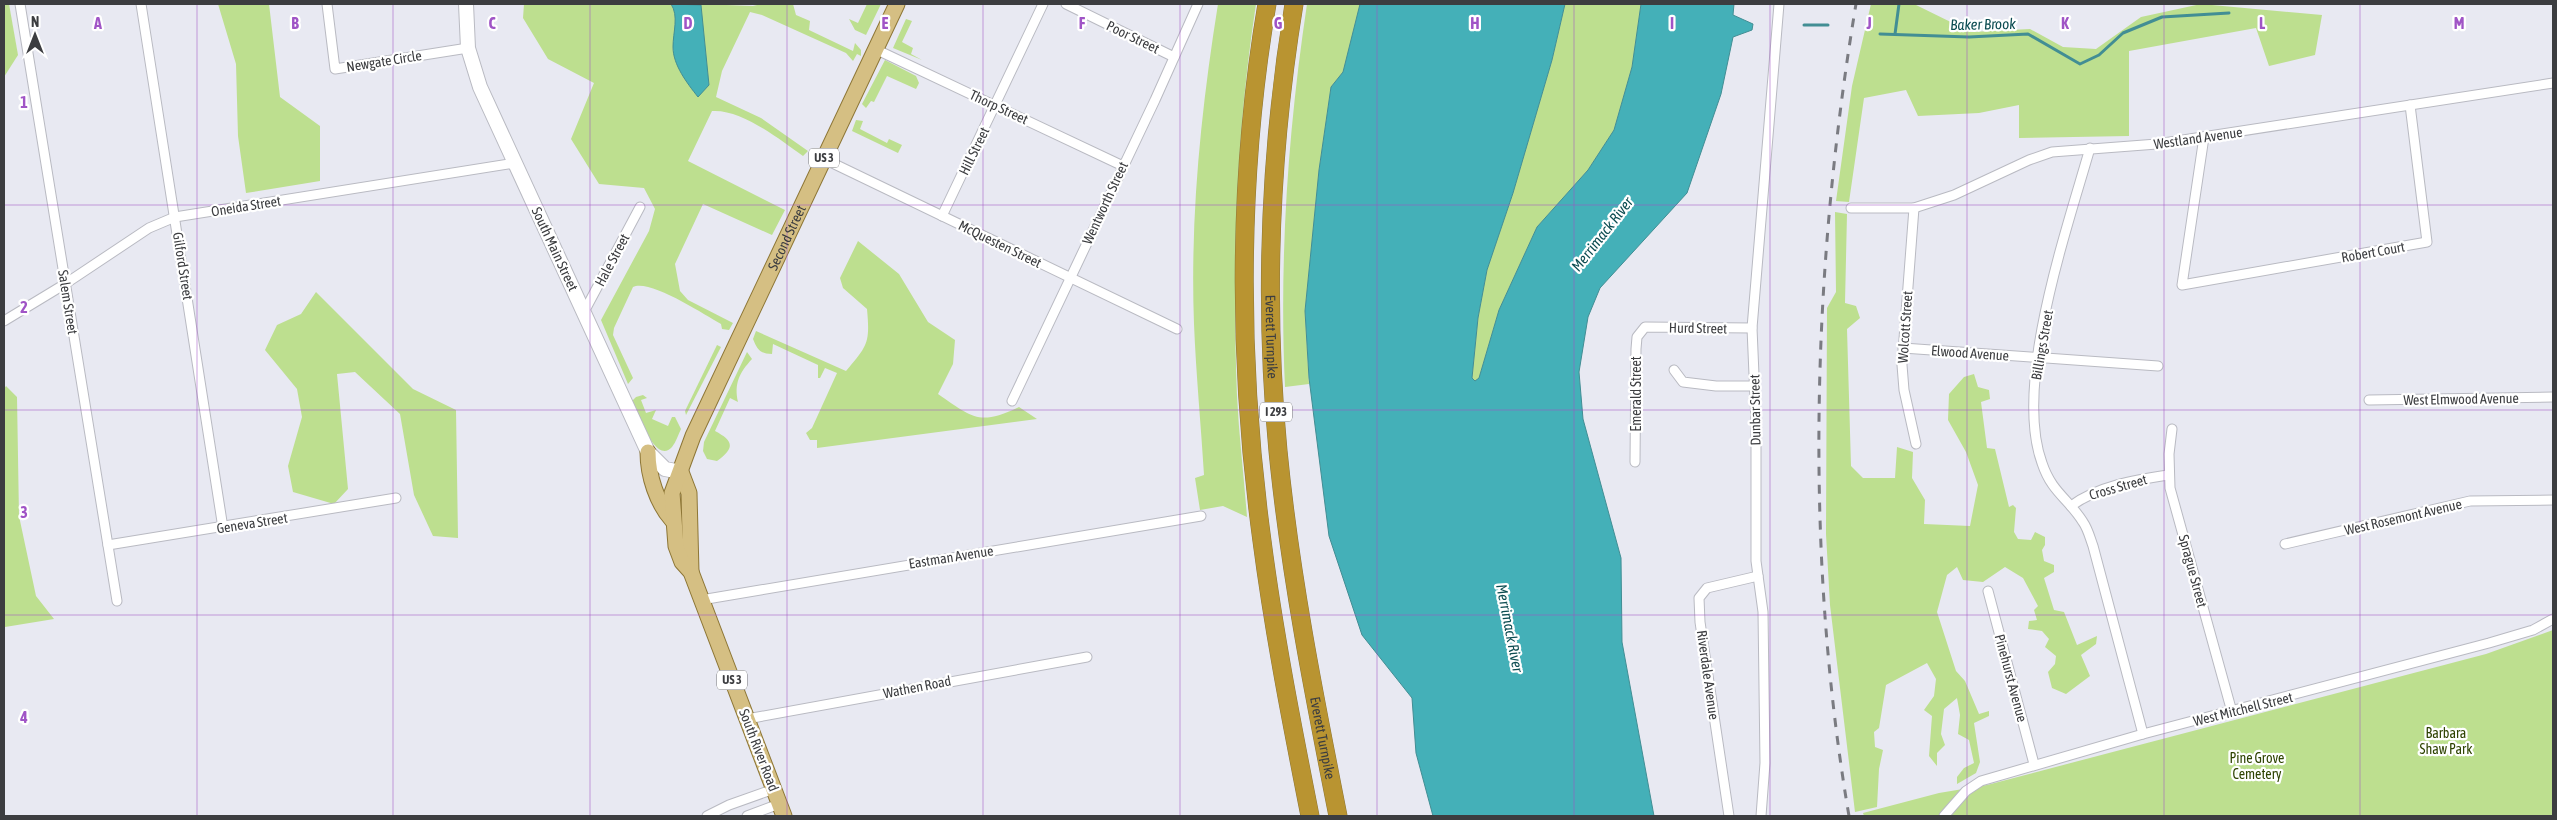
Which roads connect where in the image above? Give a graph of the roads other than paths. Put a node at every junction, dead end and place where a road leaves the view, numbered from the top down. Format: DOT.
graph roads {
  1 [pos="20,4"];
  2 [pos="141,4"];
  3 [pos="327,4"];
  4 [pos="466,4"];
  5 [pos="897,4"];
  6 [pos="1043,4"];
  7 [pos="1066,4"];
  8 [pos="1198,4"];
  9 [pos="1268,4"];
  10 [pos="1294,4"];
  11 [pos="1779,4"];
  12 [pos="468,48"];
  13 [pos="875,49"];
  14 [pos="1174,57"];
  15 [pos="2553,83"];
  16 [pos="993,105"];
  17 [pos="2410,105"];
  18 [pos="2204,137"];
  19 [pos="2090,148"];
  20 [pos="824,159"];
  21 [pos="515,164"];
  22 [pos="1123,166"];
  23 [pos="640,208"];
  24 [pos="1851,208"];
  25 [pos="1914,208"];
  26 [pos="942,216"];
  27 [pos="175,217"];
  28 [pos="1071,278"];
  29 [pos="65,284"];
  30 [pos="584,312"];
  31 [pos="4,321"];
  32 [pos="1645,327"];
  33 [pos="1752,328"];
  34 [pos="1177,330"];
  35 [pos="1903,348"];
  36 [pos="2037,358"];
  37 [pos="2158,366"];
  38 [pos="1674,370"];
  39 [pos="1755,386"];
  40 [pos="2553,397"];
  41 [pos="2369,400"];
  42 [pos="1012,401"];
  43 [pos="2172,429"];
  44 [pos="1916,444"];
  45 [pos="648,452"];
  46 [pos="1635,462"];
  47 [pos="681,472"];
  48 [pos="2168,476"];
  49 [pos="396,498"];
  50 [pos="2553,500"];
  51 [pos="2071,506"];
  52 [pos="1201,516"];
  53 [pos="672,520"];
  54 [pos="223,528"];
  55 [pos="2285,544"];
  56 [pos="108,545"];
  57 [pos="691,572"];
  58 [pos="1758,576"];
  59 [pos="1988,591"];
  60 [pos="701,600"];
  61 [pos="117,601"];
  62 [pos="2553,619"];
  63 [pos="1087,657"];
  64 [pos="2232,712"];
  65 [pos="747,719"];
  66 [pos="2142,734"];
  67 [pos="2034,764"];
  68 [pos="774,789"];
  69 [pos="781,810"];
  70 [pos="707,816"];
  71 [pos="747,816"];
  72 [pos="1310,816"];
  73 [pos="1338,816"];
  74 [pos="1729,816"];
  75 [pos="1761,816"];
  76 [pos="1944,816"];
  1 -- 29 [label="street, Salem Street"];
  2 -- 27 [label="street, Gilford Street"];
  3 -- 12 [label="street, Newgate Circle"];
  4 -- 12 [label="main road, South Main Street"];
  5 -- 13 [label="main road, Second Street / US 3"];
  6 -- 16 [label="street, Hill Street"];
  7 -- 14 [label="street, Poor Street"];
  8 -- 14 [label="street, Wentworth Street"];
  9 -- 72 [label="highway, Everett Turnpike / I 293"];
  10 -- 73 [label="highway, Everett Turnpike / I 293"];
  11 -- 33 [label="street, Dunbar Street"];
  12 -- 21 [label="main road, South Main Street"];
  13 -- 16 [label="street, Thorp Street"];
  13 -- 20 [label="main road, Second Street / US 3"];
  14 -- 22 [label="street, Wentworth Street"];
  15 -- 17 [label="street, Westland Avenue"];
  16 -- 22 [label="street, Thorp Street"];
  16 -- 26 [label="street, Hill Street"];
  17 -- 18 [label="street, Westland Avenue"];
  17 -- 18 [label="street, Robert Court"];
  18 -- 19 [label="street, Westland Avenue"];
  19 -- 25 [label="street, Westland Avenue"];
  19 -- 36 [label="street, Billings Street"];
  20 -- 26 [label="street, McQuesten Street"];
  20 -- 47 [label="main road, Second Street / US 3"];
  21 -- 27 [label="street, Oneida Street"];
  21 -- 30 [label="main road, South Main Street"];
  22 -- 28 [label="street, Wentworth Street"];
  23 -- 30 [label="street, Hale Street"];
  24 -- 25 [label="street, Westland Avenue"];
  25 -- 35 [label="street, Wolcott Street"];
  26 -- 28 [label="street, McQuesten Street"];
  27 -- 29 [label="street, Oneida Street"];
  27 -- 54 [label="street, Gilford Street"];
  28 -- 34 [label="street, McQuesten Street"];
  28 -- 42 [label="street, Wentworth Street"];
  29 -- 31 [label="street, Oneida Street"];
  29 -- 56 [label="street, Salem Street"];
  30 -- 45 [label="main road, South Main Street"];
  32 -- 33 [label="street, Hurd Street"];
  32 -- 46 [label="street, Emerald Street"];
  33 -- 39 [label="street, Dunbar Street"];
  35 -- 36 [label="street, Elwood Avenue"];
  35 -- 44 [label="street, Wolcott Street"];
  36 -- 37 [label="street, Elwood Avenue"];
  36 -- 51 [label="street, Billings Street"];
  38 -- 39 [label="street"];
  39 -- 58 [label="street, Dunbar Street"];
  40 -- 41 [label="street, West Elmwood Avenue"];
  43 -- 48 [label="street, Sprague Street"];
  45 -- 47 [label="main road, South Main Street"];
  45 -- 53 [label="main road"];
  47 -- 53 [label="main road, South River Road / US 3"];
  47 -- 57 [label="main road, South River Road / US 3"];
  48 -- 51 [label="street, Cross Street"];
  48 -- 64 [label="street, Sprague Street"];
  49 -- 54 [label="street, Geneva Street"];
  50 -- 55 [label="street, West Rosemont Avenue"];
  51 -- 66 [label="street, Billings Street"];
  52 -- 60 [label="street, Eastman Avenue"];
  53 -- 57 [label="main road, South River Road / US 3"];
  54 -- 56 [label="street, Geneva Street"];
  56 -- 61 [label="street, Salem Street"];
  57 -- 60 [label="main road, South River Road / US 3"];
  58 -- 74 [label="street, Riverdale Avenue"];
  58 -- 75 [label="street, Dunbar Street"];
  59 -- 67 [label="street, Pinehurst Avenue"];
  60 -- 65 [label="main road, South River Road / US 3"];
  62 -- 64 [label="street, West Mitchell Street"];
  63 -- 65 [label="street, Wathen Road"];
  64 -- 66 [label="street, West Mitchell Street"];
  65 -- 68 [label="main road, South River Road / US 3"];
  66 -- 67 [label="street, West Mitchell Street"];
  67 -- 76 [label="street, West Mitchell Street"];
  68 -- 69 [label="main road, South River Road / US 3"];
  68 -- 70 [label="street"];
  69 -- 71 [label="street"];
}
